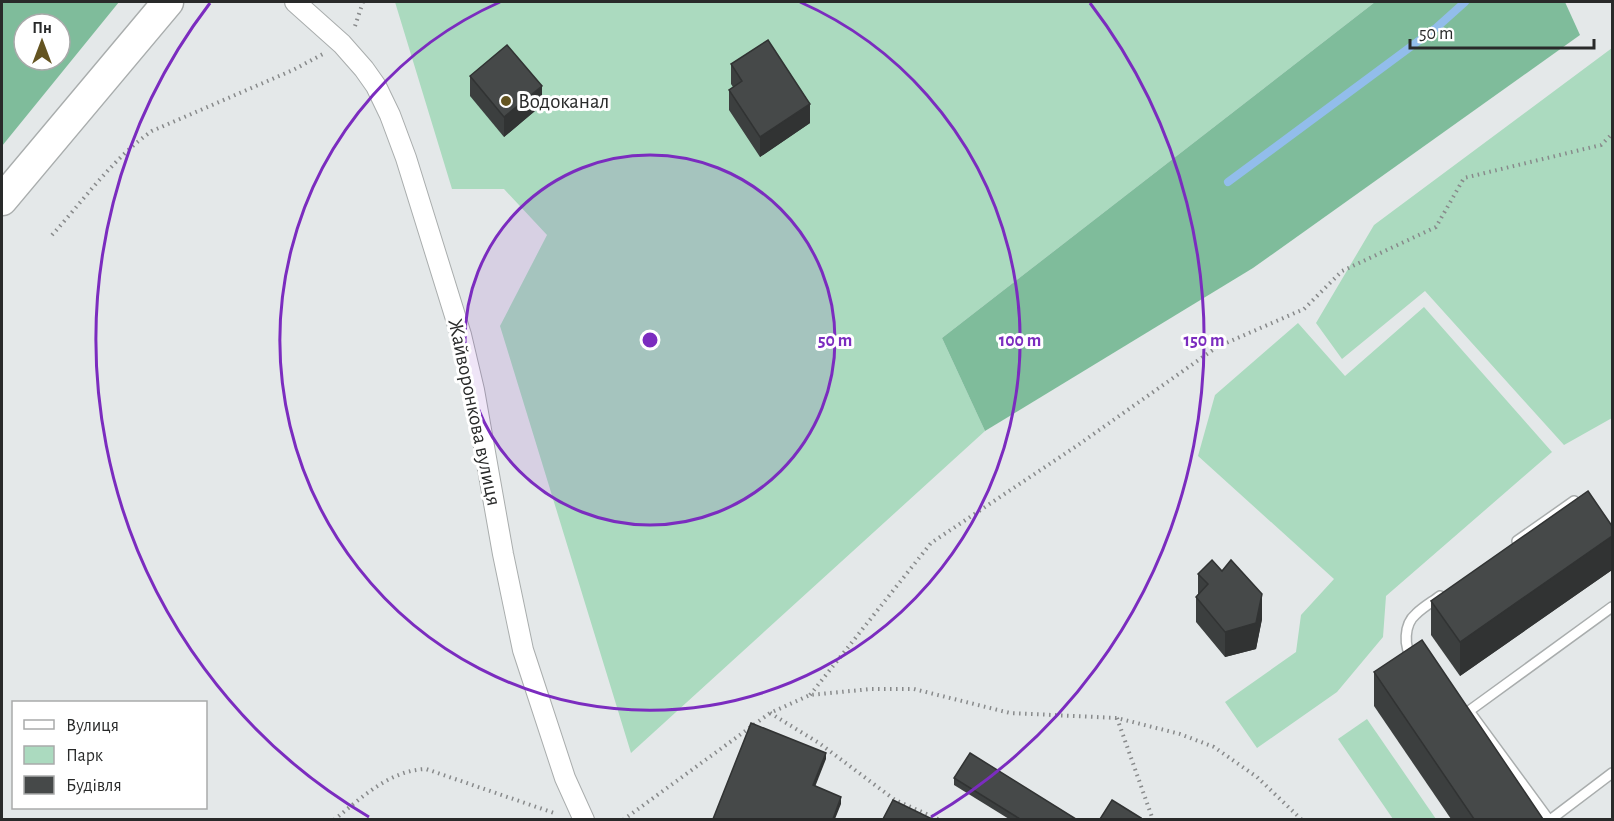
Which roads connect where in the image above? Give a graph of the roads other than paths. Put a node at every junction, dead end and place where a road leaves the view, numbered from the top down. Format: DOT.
graph roads {
  1 [pos="168,2"];
  2 [pos="295,2"];
  3 [pos="2,200"];
  4 [pos="1574,501"];
  5 [pos="1508,548"];
  6 [pos="1451,588"];
  7 [pos="1612,607"];
  8 [pos="1419,667"];
  9 [pos="1461,704"];
  10 [pos="1469,711"];
  11 [pos="1612,774"];
  12 [pos="584,819"];
  13 [pos="1549,819"];
  1 -- 3 [label="main road"];
  2 -- 12 [label="street, Жайворонкова вулиця"];
  4 -- 5 [label="lane"];
  6 -- 8 [label="lane"];
  7 -- 10 [label="lane"];
  9 -- 10 [label="lane"];
  10 -- 13 [label="lane"];
  11 -- 13 [label="lane"];
}
